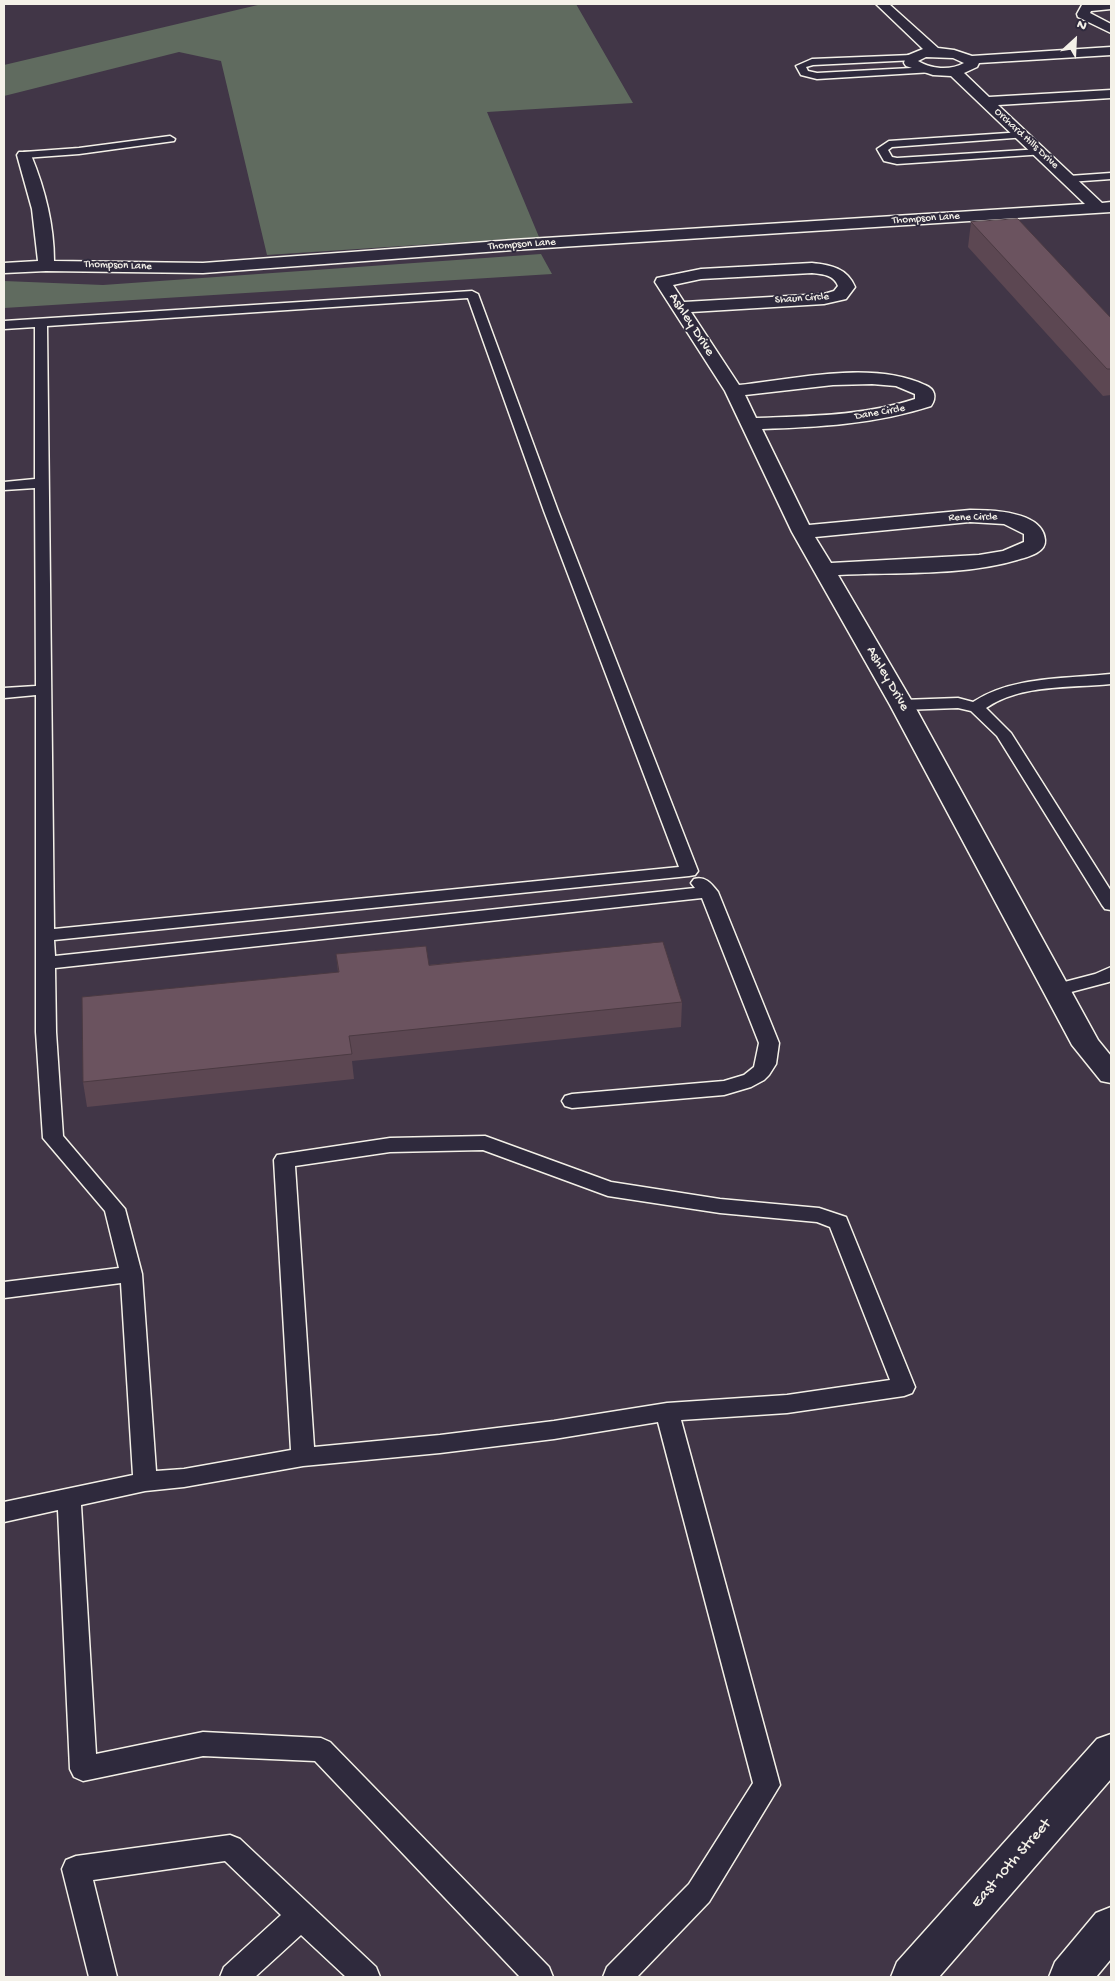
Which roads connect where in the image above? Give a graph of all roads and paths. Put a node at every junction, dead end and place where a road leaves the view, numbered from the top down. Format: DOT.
graph roads {
  1 [pos="882,4"];
  2 [pos="1111,5"];
  3 [pos="1111,28"];
  4 [pos="1111,51"];
  5 [pos="934,52"];
  6 [pos="912,58"];
  7 [pos="969,60"];
  8 [pos="930,70"];
  9 [pos="954,70"];
  10 [pos="1111,94"];
  11 [pos="987,101"];
  12 [pos="1023,135"];
  13 [pos="170,139"];
  14 [pos="1041,152"];
  15 [pos="24,155"];
  16 [pos="1111,176"];
  17 [pos="1069,179"];
  18 [pos="1105,208"];
  19 [pos="46,266"];
  20 [pos="4,268"];
  21 [pos="663,282"];
  22 [pos="679,307"];
  23 [pos="41,323"];
  24 [pos="4,325"];
  25 [pos="734,391"];
  26 [pos="750,424"];
  27 [pos="42,483"];
  28 [pos="4,486"];
  29 [pos="802,532"];
  30 [pos="824,570"];
  31 [pos="1111,679"];
  32 [pos="44,690"];
  33 [pos="4,693"];
  34 [pos="902,706"];
  35 [pos="976,707"];
  36 [pos="689,871"];
  37 [pos="708,892"];
  38 [pos="1111,905"];
  39 [pos="45,935"];
  40 [pos="46,963"];
  41 [pos="1111,973"];
  42 [pos="1056,990"];
  43 [pos="1111,1074"];
  44 [pos="572,1101"];
  45 [pos="131,1274"];
  46 [pos="4,1290"];
  47 [pos="667,1412"];
  48 [pos="303,1457"];
  49 [pos="145,1482"];
  50 [pos="69,1498"];
  51 [pos="4,1512"];
  52 [pos="1111,1751"];
  53 [pos="301,1916"];
  54 [pos="1111,1927"];
  55 [pos="103,1977"];
  56 [pos="234,1977"];
  57 [pos="366,1977"];
  58 [pos="539,1977"];
  59 [pos="618,1977"];
  60 [pos="912,1977"];
  61 [pos="1070,1977"];
  1 -- 5 [label="street"];
  2 -- 3 [label="street"];
  4 -- 7 [label="street"];
  5 -- 6 [label="street"];
  5 -- 7 [label="street"];
  6 -- 8 [label="street"];
  6 -- 8 [label="lane"];
  7 -- 9 [label="street"];
  8 -- 9 [label="street"];
  9 -- 11 [label="street, Orchard Hills Drive"];
  10 -- 11 [label="street"];
  11 -- 12 [label="street, Orchard Hills Drive"];
  12 -- 14 [label="street, Orchard Hills Drive"];
  12 -- 14 [label="lane"];
  13 -- 15 [label="lane"];
  14 -- 17 [label="street, Orchard Hills Drive"];
  15 -- 19 [label="street"];
  16 -- 17 [label="lane"];
  17 -- 18 [label="street, Orchard Hills Drive"];
  18 -- 19 [label="street, Thompson Lane"];
  19 -- 20 [label="street, Thompson Lane"];
  21 -- 22 [label="street, Ashley Drive"];
  21 -- 22 [label="street, Shaun Circle"];
  22 -- 25 [label="street, Ashley Drive"];
  23 -- 24 [label="lane"];
  23 -- 27 [label="lane"];
  23 -- 36 [label="lane"];
  25 -- 26 [label="street, Ashley Drive"];
  25 -- 26 [label="street, Dane Circle"];
  26 -- 29 [label="street, Ashley Drive"];
  27 -- 28 [label="lane"];
  27 -- 32 [label="lane"];
  29 -- 30 [label="street, Ashley Drive"];
  29 -- 30 [label="street, Rene Circle"];
  30 -- 34 [label="street, Ashley Drive"];
  31 -- 35 [label="lane"];
  32 -- 33 [label="lane"];
  32 -- 39 [label="lane"];
  34 -- 35 [label="lane"];
  34 -- 42 [label="street, Ashley Drive"];
  35 -- 38 [label="lane"];
  36 -- 37 [label="lane"];
  36 -- 39 [label="lane"];
  37 -- 40 [label="lane"];
  37 -- 44 [label="lane"];
  39 -- 40 [label="lane"];
  40 -- 45 [label="lane"];
  41 -- 42 [label="lane"];
  42 -- 43 [label="street, Ashley Drive"];
  45 -- 46 [label="lane"];
  45 -- 49 [label="lane"];
  47 -- 48 [label="lane"];
  47 -- 48 [label="lane"];
  47 -- 59 [label="lane"];
  48 -- 49 [label="lane"];
  49 -- 50 [label="lane"];
  50 -- 51 [label="lane"];
  50 -- 58 [label="lane"];
  52 -- 60 [label="street, East 10th Street"];
  53 -- 55 [label="lane"];
  53 -- 56 [label="lane"];
  53 -- 57 [label="lane"];
  54 -- 61 [label="street"];
}
